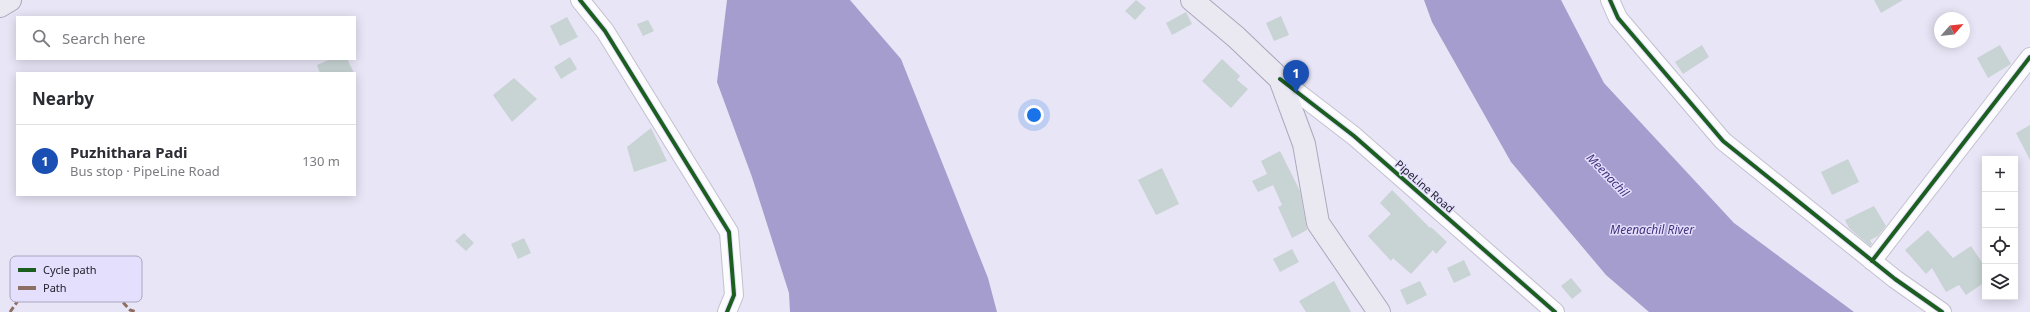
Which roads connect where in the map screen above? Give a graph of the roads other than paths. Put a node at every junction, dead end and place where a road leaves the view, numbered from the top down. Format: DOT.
graph roads {
  1 [pos="10,0"];
  2 [pos="580,0"];
  3 [pos="1192,0"];
  4 [pos="1610,0"];
  5 [pos="0,6"];
  6 [pos="2030,56"];
  7 [pos="1280,79"];
  8 [pos="1872,261"];
  9 [pos="727,312"];
  10 [pos="1379,312"];
  11 [pos="1555,312"];
  12 [pos="1942,312"];
  1 -- 5 [label="main road"];
  2 -- 9 [label="street"];
  3 -- 7 [label="main road"];
  4 -- 8 [label="street"];
  6 -- 8 [label="street"];
  7 -- 10 [label="main road"];
  7 -- 11 [label="street, PipeLine Road"];
  8 -- 12 [label="street"];
}
